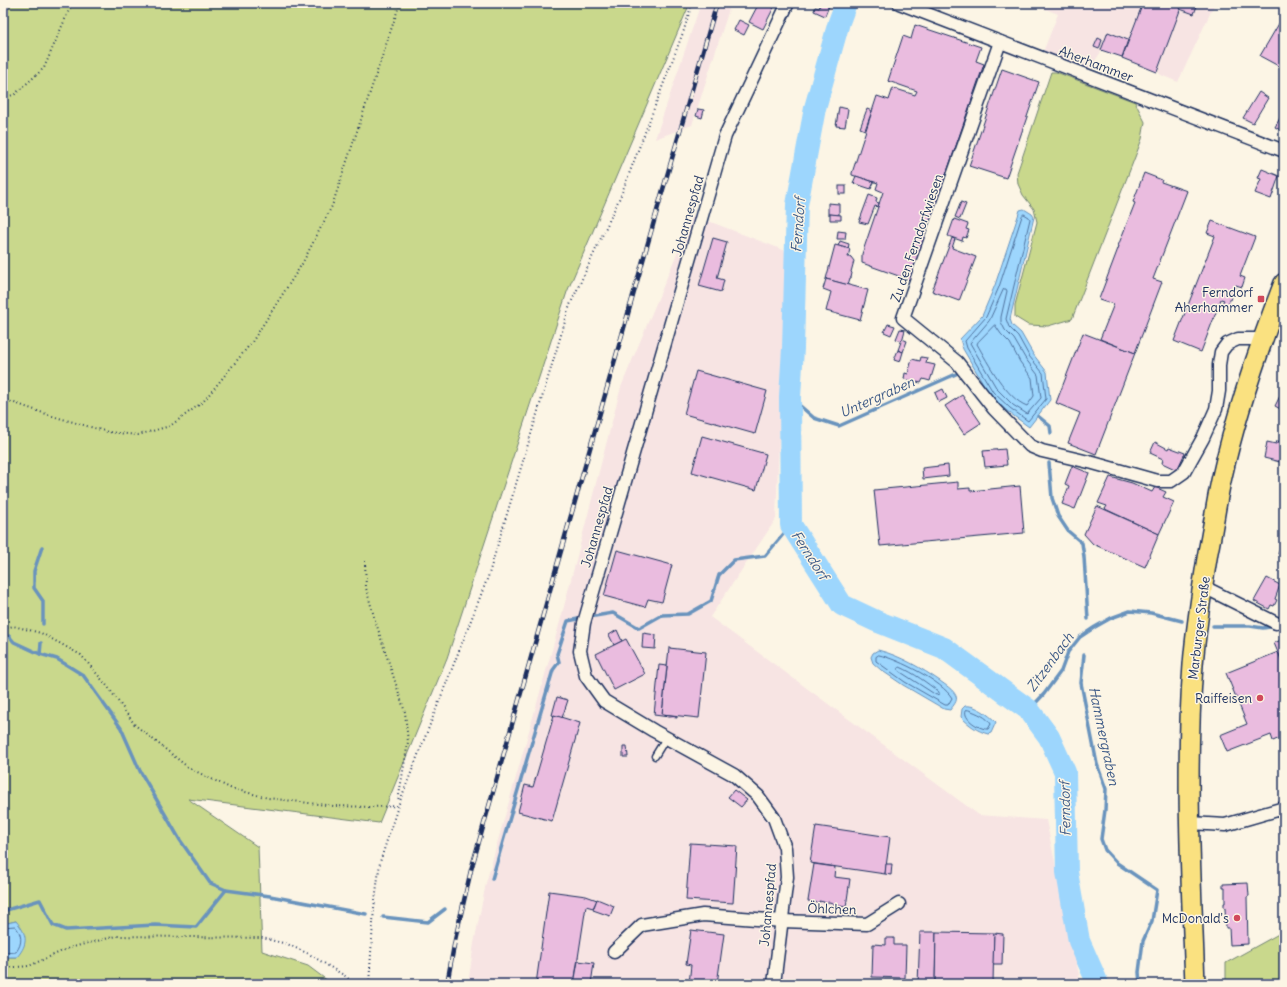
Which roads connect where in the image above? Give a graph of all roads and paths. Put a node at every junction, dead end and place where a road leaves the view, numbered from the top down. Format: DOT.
graph roads {
  1 [pos="72,3"];
  2 [pos="400,3"];
  3 [pos="692,3"];
  4 [pos="788,3"];
  5 [pos="899,3"];
  6 [pos="1000,42"];
  7 [pos="3,97"];
  8 [pos="1284,151"];
  9 [pos="1283,287"];
  10 [pos="1263,339"];
  11 [pos="3,399"];
  12 [pos="365,561"];
  13 [pos="1202,586"];
  14 [pos="1276,623"];
  15 [pos="3,629"];
  16 [pos="666,738"];
  17 [pos="655,756"];
  18 [pos="398,806"];
  19 [pos="1284,808"];
  20 [pos="1190,823"];
  21 [pos="900,904"];
  22 [pos="782,921"];
  23 [pos="614,952"];
  24 [pos="3,968"];
  25 [pos="355,984"];
  26 [pos="369,984"];
  27 [pos="774,984"];
  28 [pos="1195,984"];
  1 -- 7 [label="path"];
  2 -- 11 [label="path"];
  3 -- 18 [label="path"];
  4 -- 16 [label="street, Johannespfad"];
  5 -- 6 [label="street, Aherhammer"];
  6 -- 8 [label="street, Aherhammer"];
  6 -- 10 [label="street, Zu den Ferndorfwiesen"];
  9 -- 10 [label="main road, Marburger Straße"];
  10 -- 13 [label="main road, Marburger Straße"];
  12 -- 18 [label="path"];
  13 -- 14 [label="street"];
  13 -- 20 [label="main road, Marburger Straße"];
  15 -- 18 [label="path"];
  16 -- 17 [label="lane"];
  16 -- 22 [label="street, Johannespfad"];
  18 -- 26 [label="path"];
  19 -- 20 [label="street"];
  20 -- 28 [label="main road, Marburger Straße"];
  21 -- 22 [label="street, Öhlchen"];
  22 -- 23 [label="street, Öhlchen"];
  22 -- 27 [label="street, Johannespfad"];
  24 -- 25 [label="path"];
}
